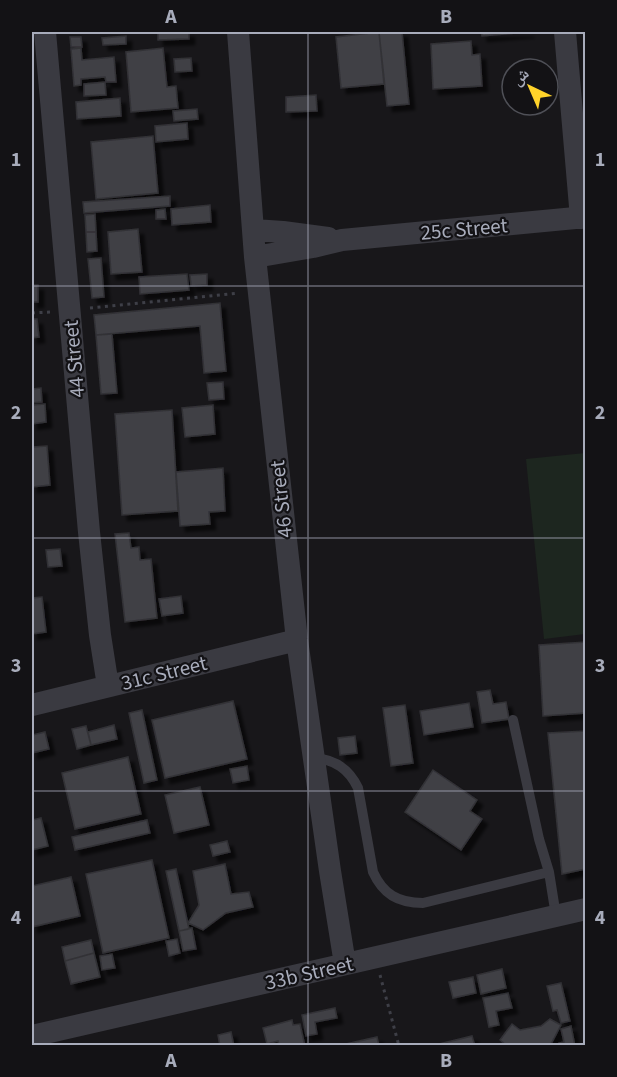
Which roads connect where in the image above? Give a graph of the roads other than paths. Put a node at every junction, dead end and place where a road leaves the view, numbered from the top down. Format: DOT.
graph roads {
  1 [pos="45,32"];
  2 [pos="238,32"];
  3 [pos="565,32"];
  4 [pos="583,218"];
  5 [pos="254,230"];
  6 [pos="342,240"];
  7 [pos="255,257"];
  8 [pos="297,640"];
  9 [pos="108,686"];
  10 [pos="32,705"];
  11 [pos="513,720"];
  12 [pos="314,758"];
  13 [pos="549,872"];
  14 [pos="585,909"];
  15 [pos="556,916"];
  16 [pos="345,964"];
  17 [pos="32,1036"];
  1 -- 9 [label="street, 44 Street"];
  2 -- 5 [label="street, 46 Street"];
  3 -- 4 [label="street"];
  4 -- 6 [label="street, 25c Street"];
  5 -- 6 [label="street, 25c Street"];
  5 -- 7 [label="street, 46 Street"];
  6 -- 7 [label="street, 25c Street"];
  7 -- 8 [label="street, 46 Street"];
  8 -- 9 [label="street, 31c Street"];
  8 -- 12 [label="street, 46 Street"];
  9 -- 10 [label="street, 31c Street"];
  11 -- 13 [label="lane"];
  12 -- 13 [label="lane"];
  12 -- 16 [label="street, 46 Street"];
  13 -- 15 [label="lane"];
  14 -- 15 [label="street, 33b Street"];
  15 -- 16 [label="street, 33b Street"];
  16 -- 17 [label="street, 33b Street"];
}
